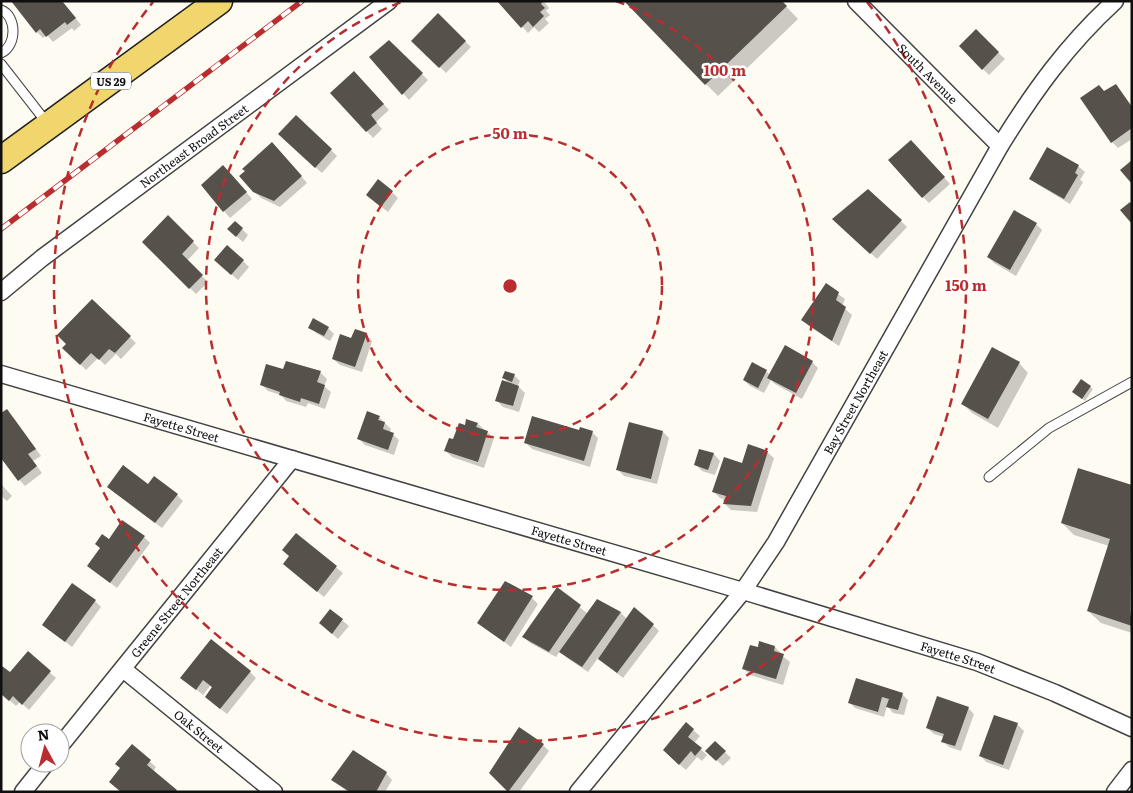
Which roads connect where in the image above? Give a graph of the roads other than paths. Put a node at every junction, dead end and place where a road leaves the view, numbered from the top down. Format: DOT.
graph roads {
  1 [pos="219,1"];
  2 [pos="390,1"];
  3 [pos="856,1"];
  4 [pos="1115,1"];
  5 [pos="1,10"];
  6 [pos="1,53"];
  7 [pos="1,64"];
  8 [pos="49,125"];
  9 [pos="1000,146"];
  10 [pos="1,160"];
  11 [pos="1,292"];
  12 [pos="1,374"];
  13 [pos="1132,382"];
  14 [pos="292,459"];
  15 [pos="989,477"];
  16 [pos="743,591"];
  17 [pos="123,669"];
  18 [pos="1132,728"];
  19 [pos="70,734"];
  20 [pos="1132,770"];
  21 [pos="38,773"];
  22 [pos="23,792"];
  23 [pos="274,792"];
  24 [pos="578,792"];
  25 [pos="1115,792"];
  1 -- 8 [label="main road, US 29"];
  2 -- 11 [label="street, Northeast Broad Street"];
  3 -- 9 [label="street, South Avenue"];
  4 -- 9 [label="street, Bay Street Northeast"];
  5 -- 6 [label="lane"];
  7 -- 8 [label="lane"];
  8 -- 10 [label="main road, US 29"];
  9 -- 16 [label="street, Bay Street Northeast"];
  12 -- 14 [label="street, Fayette Street"];
  13 -- 15 [label="lane"];
  14 -- 16 [label="street, Fayette Street"];
  14 -- 17 [label="street, Greene Street Northeast"];
  16 -- 18 [label="street, Fayette Street"];
  16 -- 24 [label="street, Bay Street Northeast"];
  17 -- 19 [label="street, Greene Street Northeast"];
  17 -- 23 [label="street, Oak Street"];
  20 -- 25 [label="street"];
  21 -- 22 [label="street"];
}
